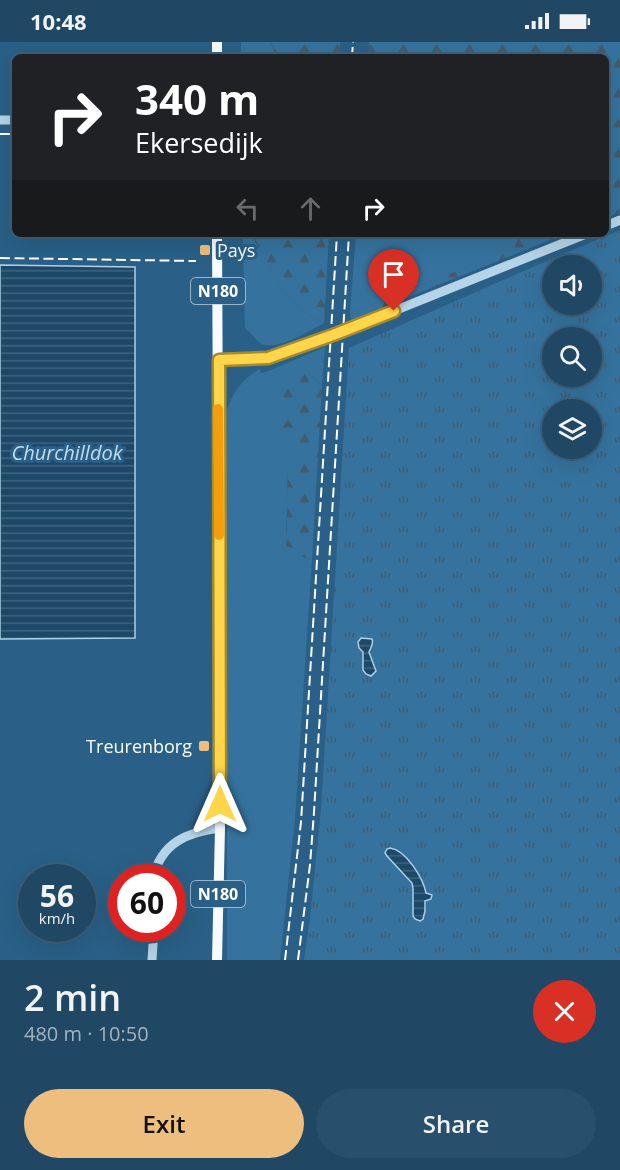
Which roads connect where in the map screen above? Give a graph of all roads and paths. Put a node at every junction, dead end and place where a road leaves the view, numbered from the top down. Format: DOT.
graph roads {
  1 [pos="217,237"];
  2 [pos="578,237"];
  3 [pos="219,360"];
  4 [pos="220,828"];
  5 [pos="157,864"];
  6 [pos="153,942"];
  7 [pos="152,960"];
  8 [pos="217,960"];
  1 -- 3 [label="main road, N180"];
  2 -- 3 [label="street"];
  3 -- 4 [label="main road, N180"];
  4 -- 5 [label="street"];
  4 -- 8 [label="main road, N180"];
  6 -- 7 [label="street"];
}
